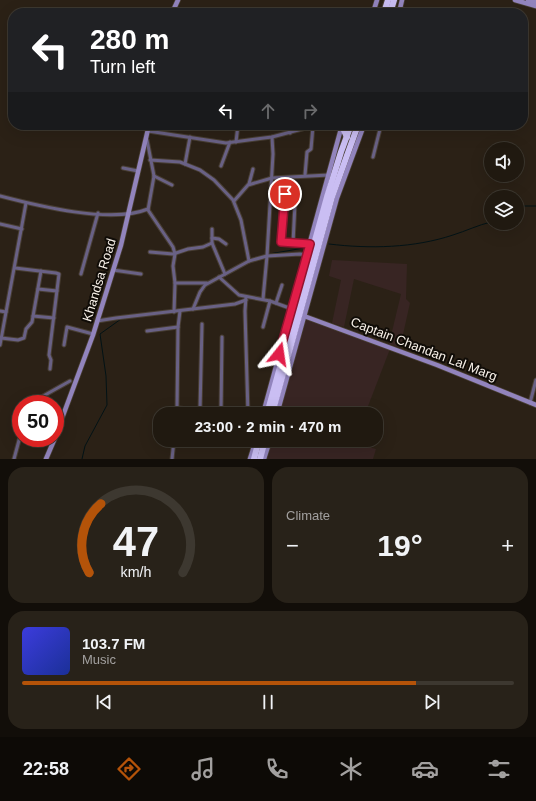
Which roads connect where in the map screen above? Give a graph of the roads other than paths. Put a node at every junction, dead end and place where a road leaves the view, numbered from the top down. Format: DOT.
graph roads {
  1 [pos="377,0"];
  2 [pos="515,0"];
  3 [pos="528,0"];
  4 [pos="536,2"];
  5 [pos="375,6"];
  6 [pos="536,6"];
  7 [pos="237,130"];
  8 [pos="299,130"];
  9 [pos="310,130"];
  10 [pos="341,130"];
  11 [pos="344,130"];
  12 [pos="349,130"];
  13 [pos="356,130"];
  14 [pos="362,130"];
  15 [pos="380,130"];
  16 [pos="148,131"];
  17 [pos="290,133"];
  18 [pos="190,137"];
  19 [pos="272,137"];
  20 [pos="347,137"];
  21 [pos="147,138"];
  22 [pos="230,142"];
  23 [pos="236,142"];
  24 [pos="355,146"];
  25 [pos="347,155"];
  26 [pos="373,157"];
  27 [pos="150,160"];
  28 [pos="185,164"];
  29 [pos="221,166"];
  30 [pos="343,166"];
  31 [pos="123,168"];
  32 [pos="253,169"];
  33 [pos="138,171"];
  34 [pos="346,173"];
  35 [pos="304,175"];
  36 [pos="329,175"];
  37 [pos="154,176"];
  38 [pos="270,178"];
  39 [pos="249,184"];
  40 [pos="172,185"];
  41 [pos="285,194"];
  42 [pos="0,196"];
  43 [pos="234,202"];
  44 [pos="26,203"];
  45 [pos="295,203"];
  46 [pos="148,209"];
  47 [pos="129,213"];
  48 [pos="98,214"];
  49 [pos="0,224"];
  50 [pos="22,229"];
  51 [pos="212,229"];
  52 [pos="212,238"];
  53 [pos="212,243"];
  54 [pos="293,243"];
  55 [pos="226,244"];
  56 [pos="310,244"];
  57 [pos="150,252"];
  58 [pos="176,254"];
  59 [pos="306,255"];
  60 [pos="267,256"];
  61 [pos="248,261"];
  62 [pos="306,263"];
  63 [pos="15,268"];
  64 [pos="113,270"];
  65 [pos="41,271"];
  66 [pos="82,274"];
  67 [pos="141,274"];
  68 [pos="225,274"];
  69 [pos="219,277"];
  70 [pos="175,283"];
  71 [pos="207,283"];
  72 [pos="282,285"];
  73 [pos="38,289"];
  74 [pos="57,291"];
  75 [pos="246,299"];
  76 [pos="263,300"];
  77 [pos="270,301"];
  78 [pos="276,303"];
  79 [pos="193,309"];
  80 [pos="292,309"];
  81 [pos="0,311"];
  82 [pos="180,311"];
  83 [pos="6,312"];
  84 [pos="174,312"];
  85 [pos="33,316"];
  86 [pos="304,316"];
  87 [pos="54,318"];
  88 [pos="98,321"];
  89 [pos="202,324"];
  90 [pos="178,327"];
  91 [pos="263,327"];
  92 [pos="147,331"];
  93 [pos="93,334"];
  94 [pos="222,337"];
  95 [pos="1,338"];
  96 [pos="0,345"];
  97 [pos="64,345"];
  98 [pos="50,369"];
  99 [pos="536,380"];
  100 [pos="70,382"];
  101 [pos="46,395"];
  102 [pos="530,403"];
  103 [pos="536,405"];
  104 [pos="177,407"];
  105 [pos="200,407"];
  106 [pos="221,407"];
  107 [pos="248,407"];
  108 [pos="265,407"];
  109 [pos="268,407"];
  110 [pos="274,407"];
  111 [pos="279,407"];
  112 [pos="64,413"];
  113 [pos="17,447"];
  114 [pos="51,447"];
  115 [pos="173,447"];
  116 [pos="254,447"];
  117 [pos="257,447"];
  118 [pos="263,447"];
  119 [pos="268,447"];
  120 [pos="14,459"];
  121 [pos="46,459"];
  122 [pos="172,459"];
  123 [pos="250,459"];
  124 [pos="254,459"];
  125 [pos="260,459"];
  126 [pos="264,459"];
  1 -- 5 [label="main road"];
  2 -- 6 [label="main road"];
  3 -- 4 [label="main road"];
  7 -- 23 [label="street"];
  8 -- 17 [label="street"];
  9 -- 35 [label="street"];
  10 -- 36 [label="main road"];
  11 -- 20 [label="highway"];
  12 -- 20 [label="highway"];
  13 -- 25 [label="highway"];
  14 -- 24 [label="main road"];
  15 -- 26 [label="street"];
  16 -- 18 [label="street"];
  16 -- 21 [label="main road, Khandsa Road"];
  17 -- 19 [label="street"];
  18 -- 22 [label="street"];
  18 -- 28 [label="street"];
  19 -- 23 [label="street"];
  19 -- 38 [label="street"];
  20 -- 62 [label="highway"];
  21 -- 27 [label="street"];
  21 -- 33 [label="main road, Khandsa Road"];
  22 -- 23 [label="street"];
  22 -- 29 [label="street"];
  24 -- 25 [label="highway"];
  24 -- 34 [label="main road"];
  25 -- 30 [label="highway"];
  27 -- 28 [label="street"];
  27 -- 37 [label="street"];
  28 -- 43 [label="street"];
  30 -- 34 [label="highway"];
  30 -- 110 [label="highway"];
  31 -- 33 [label="street"];
  32 -- 39 [label="street"];
  33 -- 47 [label="main road, Khandsa Road"];
  34 -- 86 [label="main road"];
  35 -- 36 [label="street"];
  35 -- 38 [label="street"];
  36 -- 56 [label="main road"];
  37 -- 40 [label="street"];
  37 -- 46 [label="street"];
  38 -- 39 [label="street"];
  38 -- 60 [label="street"];
  39 -- 43 [label="street"];
  41 -- 54 [label="street"];
  42 -- 44 [label="street"];
  43 -- 61 [label="street"];
  44 -- 48 [label="street"];
  44 -- 50 [label="street"];
  45 -- 54 [label="street"];
  46 -- 47 [label="street"];
  46 -- 58 [label="street"];
  47 -- 48 [label="street"];
  47 -- 64 [label="main road, Khandsa Road"];
  48 -- 66 [label="street"];
  49 -- 50 [label="street"];
  50 -- 63 [label="street"];
  51 -- 52 [label="street"];
  52 -- 53 [label="street"];
  52 -- 55 [label="street"];
  53 -- 58 [label="street"];
  53 -- 68 [label="street"];
  54 -- 56 [label="street"];
  56 -- 59 [label="main road"];
  57 -- 58 [label="street"];
  58 -- 70 [label="street"];
  59 -- 60 [label="street"];
  59 -- 62 [label="main road"];
  60 -- 61 [label="street"];
  60 -- 76 [label="street"];
  61 -- 68 [label="street"];
  62 -- 80 [label="main road"];
  62 -- 109 [label="highway"];
  63 -- 65 [label="street"];
  63 -- 83 [label="street"];
  64 -- 67 [label="street"];
  64 -- 88 [label="main road, Khandsa Road"];
  65 -- 73 [label="street"];
  65 -- 74 [label="street"];
  68 -- 69 [label="street"];
  69 -- 71 [label="street"];
  69 -- 75 [label="street"];
  70 -- 71 [label="street"];
  70 -- 84 [label="street"];
  71 -- 79 [label="street"];
  72 -- 78 [label="street"];
  73 -- 74 [label="street"];
  73 -- 85 [label="street"];
  74 -- 87 [label="street"];
  75 -- 76 [label="street"];
  75 -- 79 [label="street"];
  75 -- 107 [label="street"];
  76 -- 77 [label="street"];
  77 -- 78 [label="street"];
  77 -- 91 [label="street"];
  78 -- 80 [label="street"];
  79 -- 82 [label="street"];
  80 -- 108 [label="main road"];
  81 -- 83 [label="street"];
  82 -- 84 [label="street"];
  82 -- 90 [label="street"];
  83 -- 95 [label="street"];
  84 -- 88 [label="street"];
  85 -- 87 [label="street"];
  85 -- 95 [label="street"];
  86 -- 102 [label="main road, Captain Chandan Lal Marg"];
  86 -- 111 [label="main road"];
  87 -- 98 [label="street"];
  88 -- 93 [label="main road, Khandsa Road"];
  89 -- 105 [label="street"];
  90 -- 92 [label="street"];
  90 -- 104 [label="street"];
  93 -- 97 [label="street"];
  93 -- 112 [label="main road, Khandsa Road"];
  94 -- 106 [label="street"];
  95 -- 96 [label="street"];
  99 -- 102 [label="street"];
  100 -- 101 [label="street"];
  102 -- 103 [label="main road, Captain Chandan Lal Marg"];
  113 -- 120 [label="street"];
  114 -- 121 [label="main road, Khandsa Road"];
  115 -- 122 [label="street"];
  116 -- 123 [label="main road"];
  117 -- 124 [label="highway"];
  118 -- 125 [label="highway"];
  119 -- 126 [label="main road"];
}
